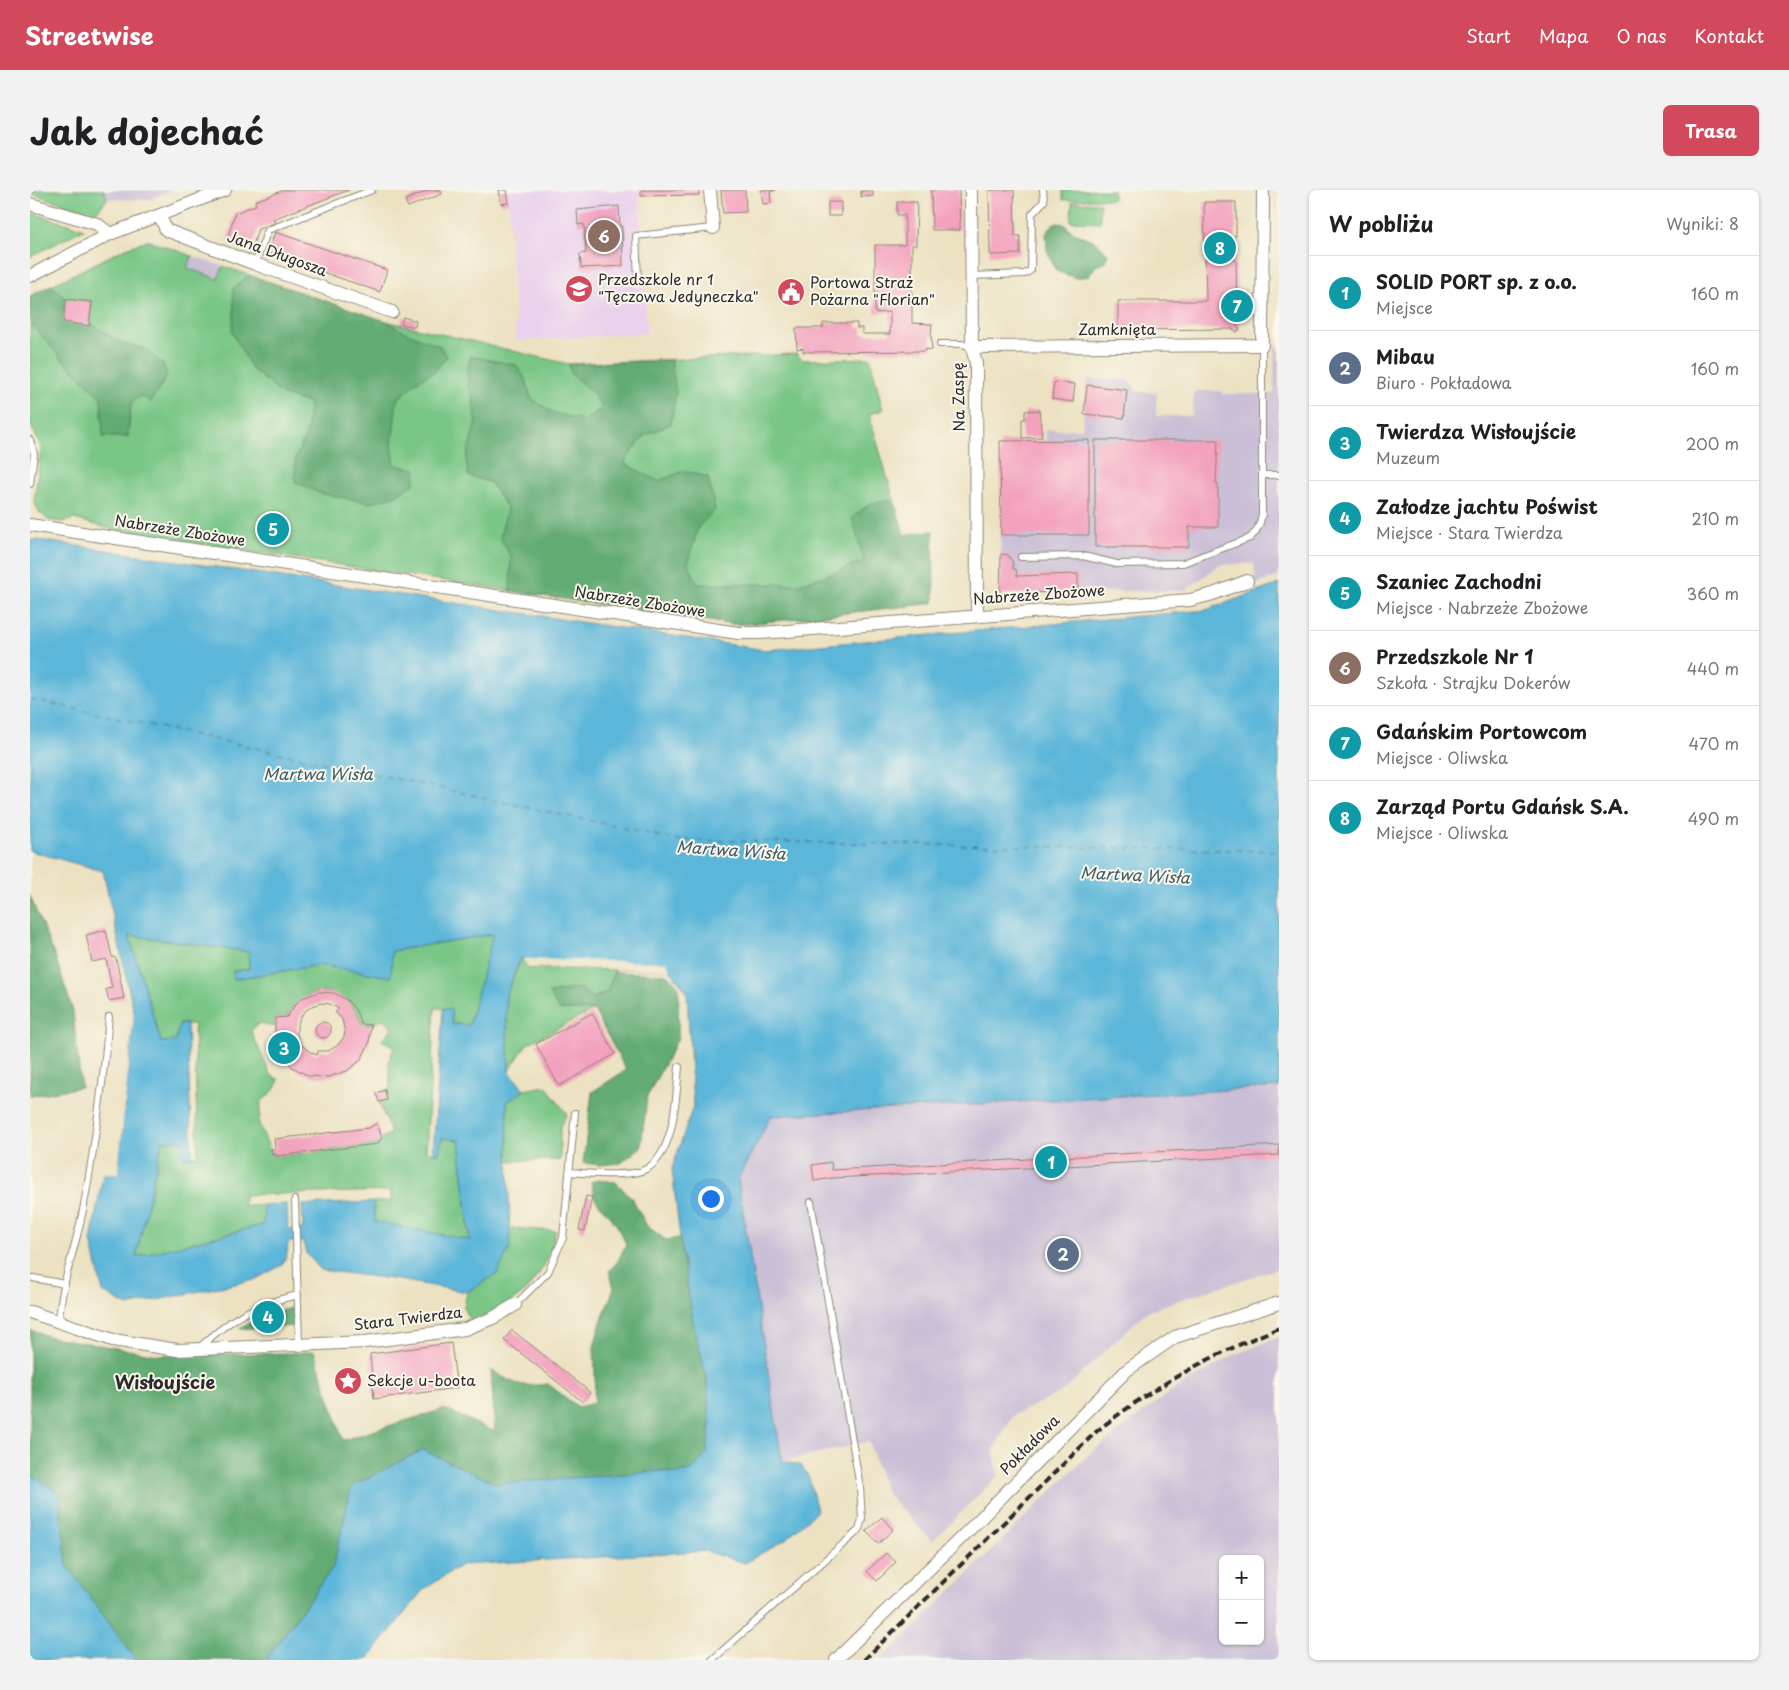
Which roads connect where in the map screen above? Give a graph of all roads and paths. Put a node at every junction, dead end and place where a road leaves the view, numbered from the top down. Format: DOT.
graph roads {
  1 [pos="225,190"];
  2 [pos="372,190"];
  3 [pos="710,190"];
  4 [pos="971,190"];
  5 [pos="1043,190"];
  6 [pos="1263,190"];
  7 [pos="30,204"];
  8 [pos="160,216"];
  9 [pos="713,228"];
  10 [pos="110,234"];
  11 [pos="255,264"];
  12 [pos="30,276"];
  13 [pos="972,276"];
  14 [pos="638,280"];
  15 [pos="392,312"];
  16 [pos="940,344"];
  17 [pos="1262,345"];
  18 [pos="972,347"];
  19 [pos="30,440"];
  20 [pos="1262,475"];
  21 [pos="1279,475"];
  22 [pos="30,484"];
  23 [pos="30,525"];
  24 [pos="1021,556"];
  25 [pos="1247,581"];
  26 [pos="977,610"];
  27 [pos="109,1017"];
  28 [pos="679,1067"];
  29 [pos="575,1112"];
  30 [pos="569,1172"];
  31 [pos="295,1200"];
  32 [pos="812,1202"];
  33 [pos="33,1278"];
  34 [pos="65,1284"];
  35 [pos="298,1295"];
  36 [pos="1279,1303"];
  37 [pos="515,1305"];
  38 [pos="30,1312"];
  39 [pos="59,1321"];
  40 [pos="299,1345"];
  41 [pos="198,1349"];
  42 [pos="712,1660"];
  43 [pos="836,1660"];
  1 -- 8 [label="street"];
  2 -- 11 [label="lane"];
  3 -- 9 [label="street"];
  4 -- 13 [label="street, Na Zaspę"];
  5 -- 13 [label="lane"];
  6 -- 17 [label="street"];
  7 -- 10 [label="street"];
  8 -- 10 [label="street"];
  8 -- 11 [label="street, Jana Długosza"];
  9 -- 14 [label="lane"];
  10 -- 12 [label="street"];
  11 -- 15 [label="street, Jana Długosza"];
  13 -- 18 [label="street, Na Zaspę"];
  16 -- 18 [label="lane"];
  17 -- 18 [label="street, Zamknięta"];
  17 -- 20 [label="lane"];
  18 -- 26 [label="street, Na Zaspę"];
  19 -- 22 [label="lane"];
  20 -- 21 [label="lane"];
  20 -- 24 [label="lane"];
  23 -- 26 [label="street, Nabrzeże Zbożowe"];
  25 -- 26 [label="street, Nabrzeże Zbożowe"];
  27 -- 34 [label="lane"];
  28 -- 30 [label="lane"];
  29 -- 30 [label="lane, Stara Twierdza"];
  30 -- 37 [label="lane, Stara Twierdza"];
  31 -- 35 [label="lane"];
  32 -- 42 [label="lane"];
  33 -- 34 [label="lane"];
  34 -- 39 [label="lane"];
  35 -- 40 [label="lane"];
  35 -- 41 [label="lane"];
  36 -- 43 [label="street, Pokładowa"];
  37 -- 40 [label="street, Stara Twierdza"];
  38 -- 39 [label="street, Stara Twierdza"];
  39 -- 41 [label="street, Stara Twierdza"];
  40 -- 41 [label="street, Stara Twierdza"];
}
